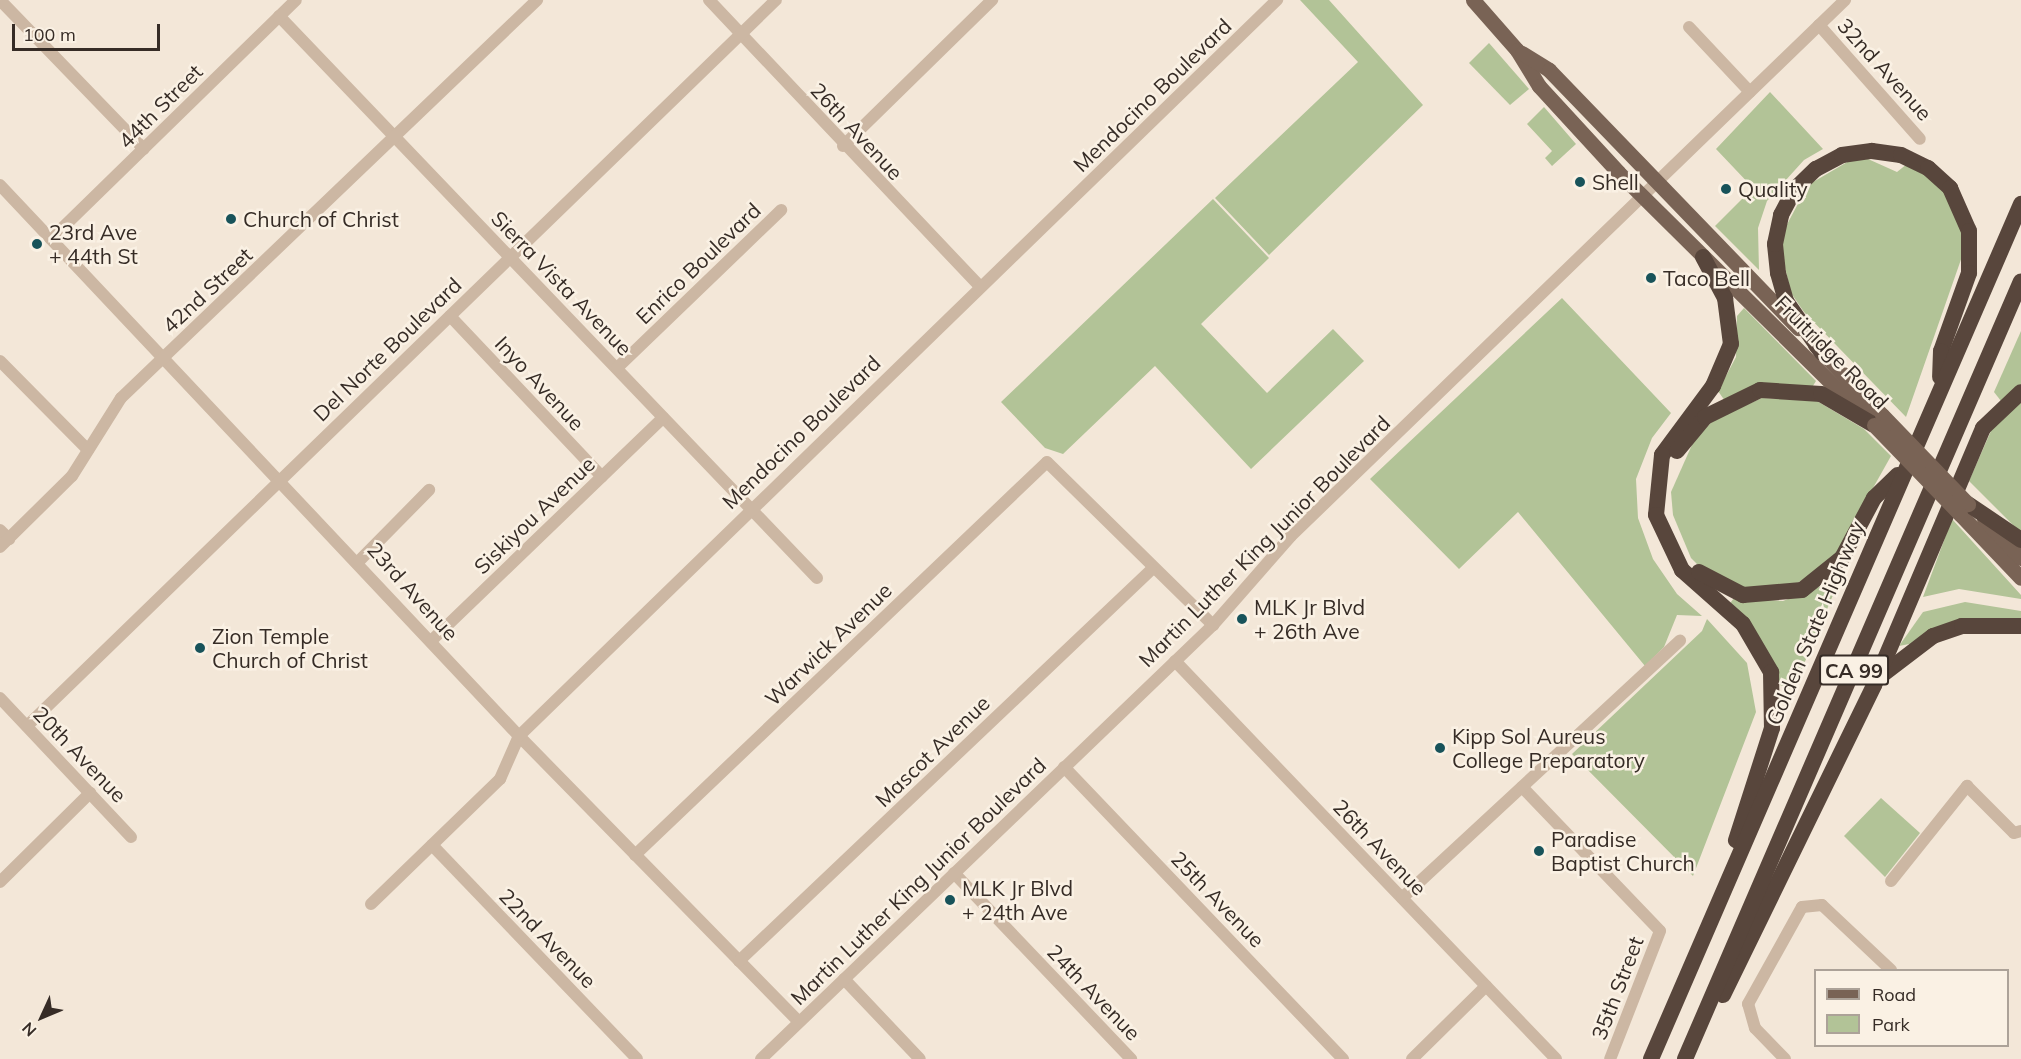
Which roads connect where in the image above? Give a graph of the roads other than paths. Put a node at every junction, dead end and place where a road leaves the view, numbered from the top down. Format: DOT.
graph roads {
  1 [pos="0,0"];
  2 [pos="296,0"];
  3 [pos="537,0"];
  4 [pos="709,0"];
  5 [pos="776,0"];
  6 [pos="992,0"];
  7 [pos="1277,0"];
  8 [pos="1473,0"];
  9 [pos="1845,0"];
  10 [pos="279,16"];
  11 [pos="1819,25"];
  12 [pos="1689,27"];
  13 [pos="741,34"];
  14 [pos="1517,50"];
  15 [pos="1750,92"];
  16 [pos="397,137"];
  17 [pos="1920,139"];
  18 [pos="843,146"];
  19 [pos="144,149"];
  20 [pos="1657,182"];
  21 [pos="0,185"];
  22 [pos="1641,195"];
  23 [pos="2021,204"];
  24 [pos="781,210"];
  25 [pos="51,239"];
  26 [pos="510,256"];
  27 [pos="1703,257"];
  28 [pos="2021,281"];
  29 [pos="980,287"];
  30 [pos="450,316"];
  31 [pos="1822,353"];
  32 [pos="164,358"];
  33 [pos="0,361"];
  34 [pos="617,368"];
  35 [pos="1940,388"];
  36 [pos="2021,392"];
  37 [pos="663,418"];
  38 [pos="1878,420"];
  39 [pos="88,450"];
  40 [pos="1903,471"];
  41 [pos="602,477"];
  42 [pos="279,481"];
  43 [pos="429,490"];
  44 [pos="749,508"];
  45 [pos="1964,509"];
  46 [pos="3,539"];
  47 [pos="2021,540"];
  48 [pos="2021,558"];
  49 [pos="359,561"];
  50 [pos="1152,570"];
  51 [pos="817,578"];
  52 [pos="2021,578"];
  53 [pos="1213,625"];
  54 [pos="2021,626"];
  55 [pos="431,641"];
  56 [pos="1680,641"];
  57 [pos="1175,661"];
  58 [pos="1874,685"];
  59 [pos="2,706"];
  60 [pos="27,726"];
  61 [pos="519,736"];
  62 [pos="1064,767"];
  63 [pos="1522,787"];
  64 [pos="90,793"];
  65 [pos="2021,831"];
  66 [pos="131,837"];
  67 [pos="432,845"];
  68 [pos="635,855"];
  69 [pos="954,873"];
  70 [pos="1891,881"];
  71 [pos="0,882"];
  72 [pos="1402,898"];
  73 [pos="370,904"];
  74 [pos="1704,934"];
  75 [pos="739,962"];
  76 [pos="1890,969"];
  77 [pos="844,979"];
  78 [pos="1486,986"];
  79 [pos="799,1022"];
  80 [pos="637,1059"];
  81 [pos="761,1059"];
  82 [pos="920,1059"];
  83 [pos="1131,1059"];
  84 [pos="1343,1059"];
  85 [pos="1412,1059"];
  86 [pos="1556,1059"];
  87 [pos="1610,1059"];
  88 [pos="1651,1059"];
  89 [pos="1686,1059"];
  90 [pos="1785,1059"];
  1 -- 19 [label="street"];
  2 -- 10 [label="street, 44th Street"];
  3 -- 16 [label="street, 42nd Street"];
  4 -- 13 [label="street, 26th Avenue"];
  5 -- 13 [label="street, Del Norte Boulevard"];
  6 -- 18 [label="street"];
  7 -- 29 [label="street, Mendocino Boulevard"];
  8 -- 14 [label="main road, Fruitridge Road"];
  9 -- 11 [label="street, Martin Luther King Junior Boulevard"];
  10 -- 16 [label="street, Sierra Vista Avenue"];
  10 -- 19 [label="street, 44th Street"];
  11 -- 15 [label="street, Martin Luther King Junior Boulevard"];
  11 -- 17 [label="street, 32nd Avenue"];
  12 -- 15 [label="street"];
  13 -- 18 [label="street, 26th Avenue"];
  13 -- 26 [label="street, Del Norte Boulevard"];
  14 -- 20 [label="main road, Fruitridge Road"];
  14 -- 22 [label="main road, Fruitridge Road"];
  15 -- 20 [label="street, Martin Luther King Junior Boulevard"];
  16 -- 26 [label="street, Sierra Vista Avenue"];
  16 -- 32 [label="street, 42nd Street"];
  18 -- 29 [label="street, 26th Avenue"];
  19 -- 25 [label="street, 44th Street"];
  20 -- 22 [label="street, Martin Luther King Junior Boulevard"];
  20 -- 31 [label="main road, Fruitridge Road"];
  21 -- 25 [label="street, 23rd Avenue"];
  22 -- 27 [label="main road, Fruitridge Road"];
  22 -- 53 [label="street, Martin Luther King Junior Boulevard"];
  23 -- 35 [label="highway, Golden State Highway / CA 99"];
  24 -- 34 [label="street, Enrico Boulevard"];
  25 -- 32 [label="street, 23rd Avenue"];
  26 -- 30 [label="street, Del Norte Boulevard"];
  26 -- 34 [label="street, Sierra Vista Avenue"];
  27 -- 38 [label="main road, Fruitridge Road"];
  27 -- 74 [label="highway"];
  28 -- 89 [label="highway, CA 99"];
  29 -- 44 [label="street, Mendocino Boulevard"];
  30 -- 41 [label="street, Inyo Avenue"];
  30 -- 42 [label="street, Del Norte Boulevard"];
  31 -- 35 [label="highway"];
  31 -- 38 [label="main road, Fruitridge Road"];
  32 -- 39 [label="street, 42nd Street"];
  32 -- 42 [label="street, 23rd Avenue"];
  33 -- 39 [label="street"];
  34 -- 37 [label="street, Sierra Vista Avenue"];
  35 -- 40 [label="highway, Golden State Highway / CA 99"];
  36 -- 58 [label="highway"];
  37 -- 41 [label="street, Siskiyou Avenue"];
  37 -- 44 [label="street, Sierra Vista Avenue"];
  38 -- 40 [label="highway"];
  38 -- 45 [label="main road, Fruitridge Road, bridge"];
  39 -- 46 [label="street, 42nd Street"];
  40 -- 74 [label="highway, Golden State Highway / CA 99"];
  41 -- 55 [label="street, Siskiyou Avenue"];
  42 -- 49 [label="street, 23rd Avenue"];
  42 -- 60 [label="street, Del Norte Boulevard"];
  43 -- 49 [label="street"];
  44 -- 51 [label="street, Sierra Vista Avenue"];
  44 -- 61 [label="street, Mendocino Boulevard"];
  45 -- 47 [label="highway"];
  45 -- 48 [label="main road, Fruitridge Road"];
  45 -- 52 [label="main road, Fruitridge Road"];
  49 -- 55 [label="street, 23rd Avenue"];
  50 -- 53 [label="street"];
  50 -- 68 [label="street, Warwick Avenue"];
  50 -- 75 [label="street, Mascot Avenue"];
  53 -- 57 [label="street, Martin Luther King Junior Boulevard"];
  54 -- 58 [label="highway"];
  55 -- 61 [label="street, 23rd Avenue"];
  56 -- 63 [label="street"];
  57 -- 62 [label="street, Martin Luther King Junior Boulevard"];
  57 -- 72 [label="street, 26th Avenue"];
  58 -- 89 [label="highway"];
  59 -- 60 [label="street, 20th Avenue"];
  60 -- 64 [label="street, 20th Avenue"];
  61 -- 67 [label="street, Mendocino Boulevard"];
  61 -- 68 [label="street, 23rd Avenue"];
  62 -- 69 [label="street, Martin Luther King Junior Boulevard"];
  62 -- 84 [label="street, 25th Avenue"];
  63 -- 72 [label="street"];
  63 -- 87 [label="street, 35th Street"];
  64 -- 66 [label="street, 20th Avenue"];
  64 -- 71 [label="street"];
  65 -- 70 [label="street"];
  67 -- 73 [label="street, Mendocino Boulevard"];
  67 -- 80 [label="street, 22nd Avenue"];
  68 -- 75 [label="street, 23rd Avenue"];
  69 -- 77 [label="street, Martin Luther King Junior Boulevard"];
  69 -- 83 [label="street, 24th Avenue"];
  72 -- 78 [label="street, 26th Avenue"];
  74 -- 88 [label="highway, Golden State Highway / CA 99"];
  75 -- 79 [label="street, 23rd Avenue"];
  76 -- 90 [label="street"];
  77 -- 79 [label="street, Martin Luther King Junior Boulevard"];
  77 -- 82 [label="street"];
  78 -- 85 [label="street"];
  78 -- 86 [label="street, 26th Avenue"];
  79 -- 81 [label="street, Martin Luther King Junior Boulevard"];
}
